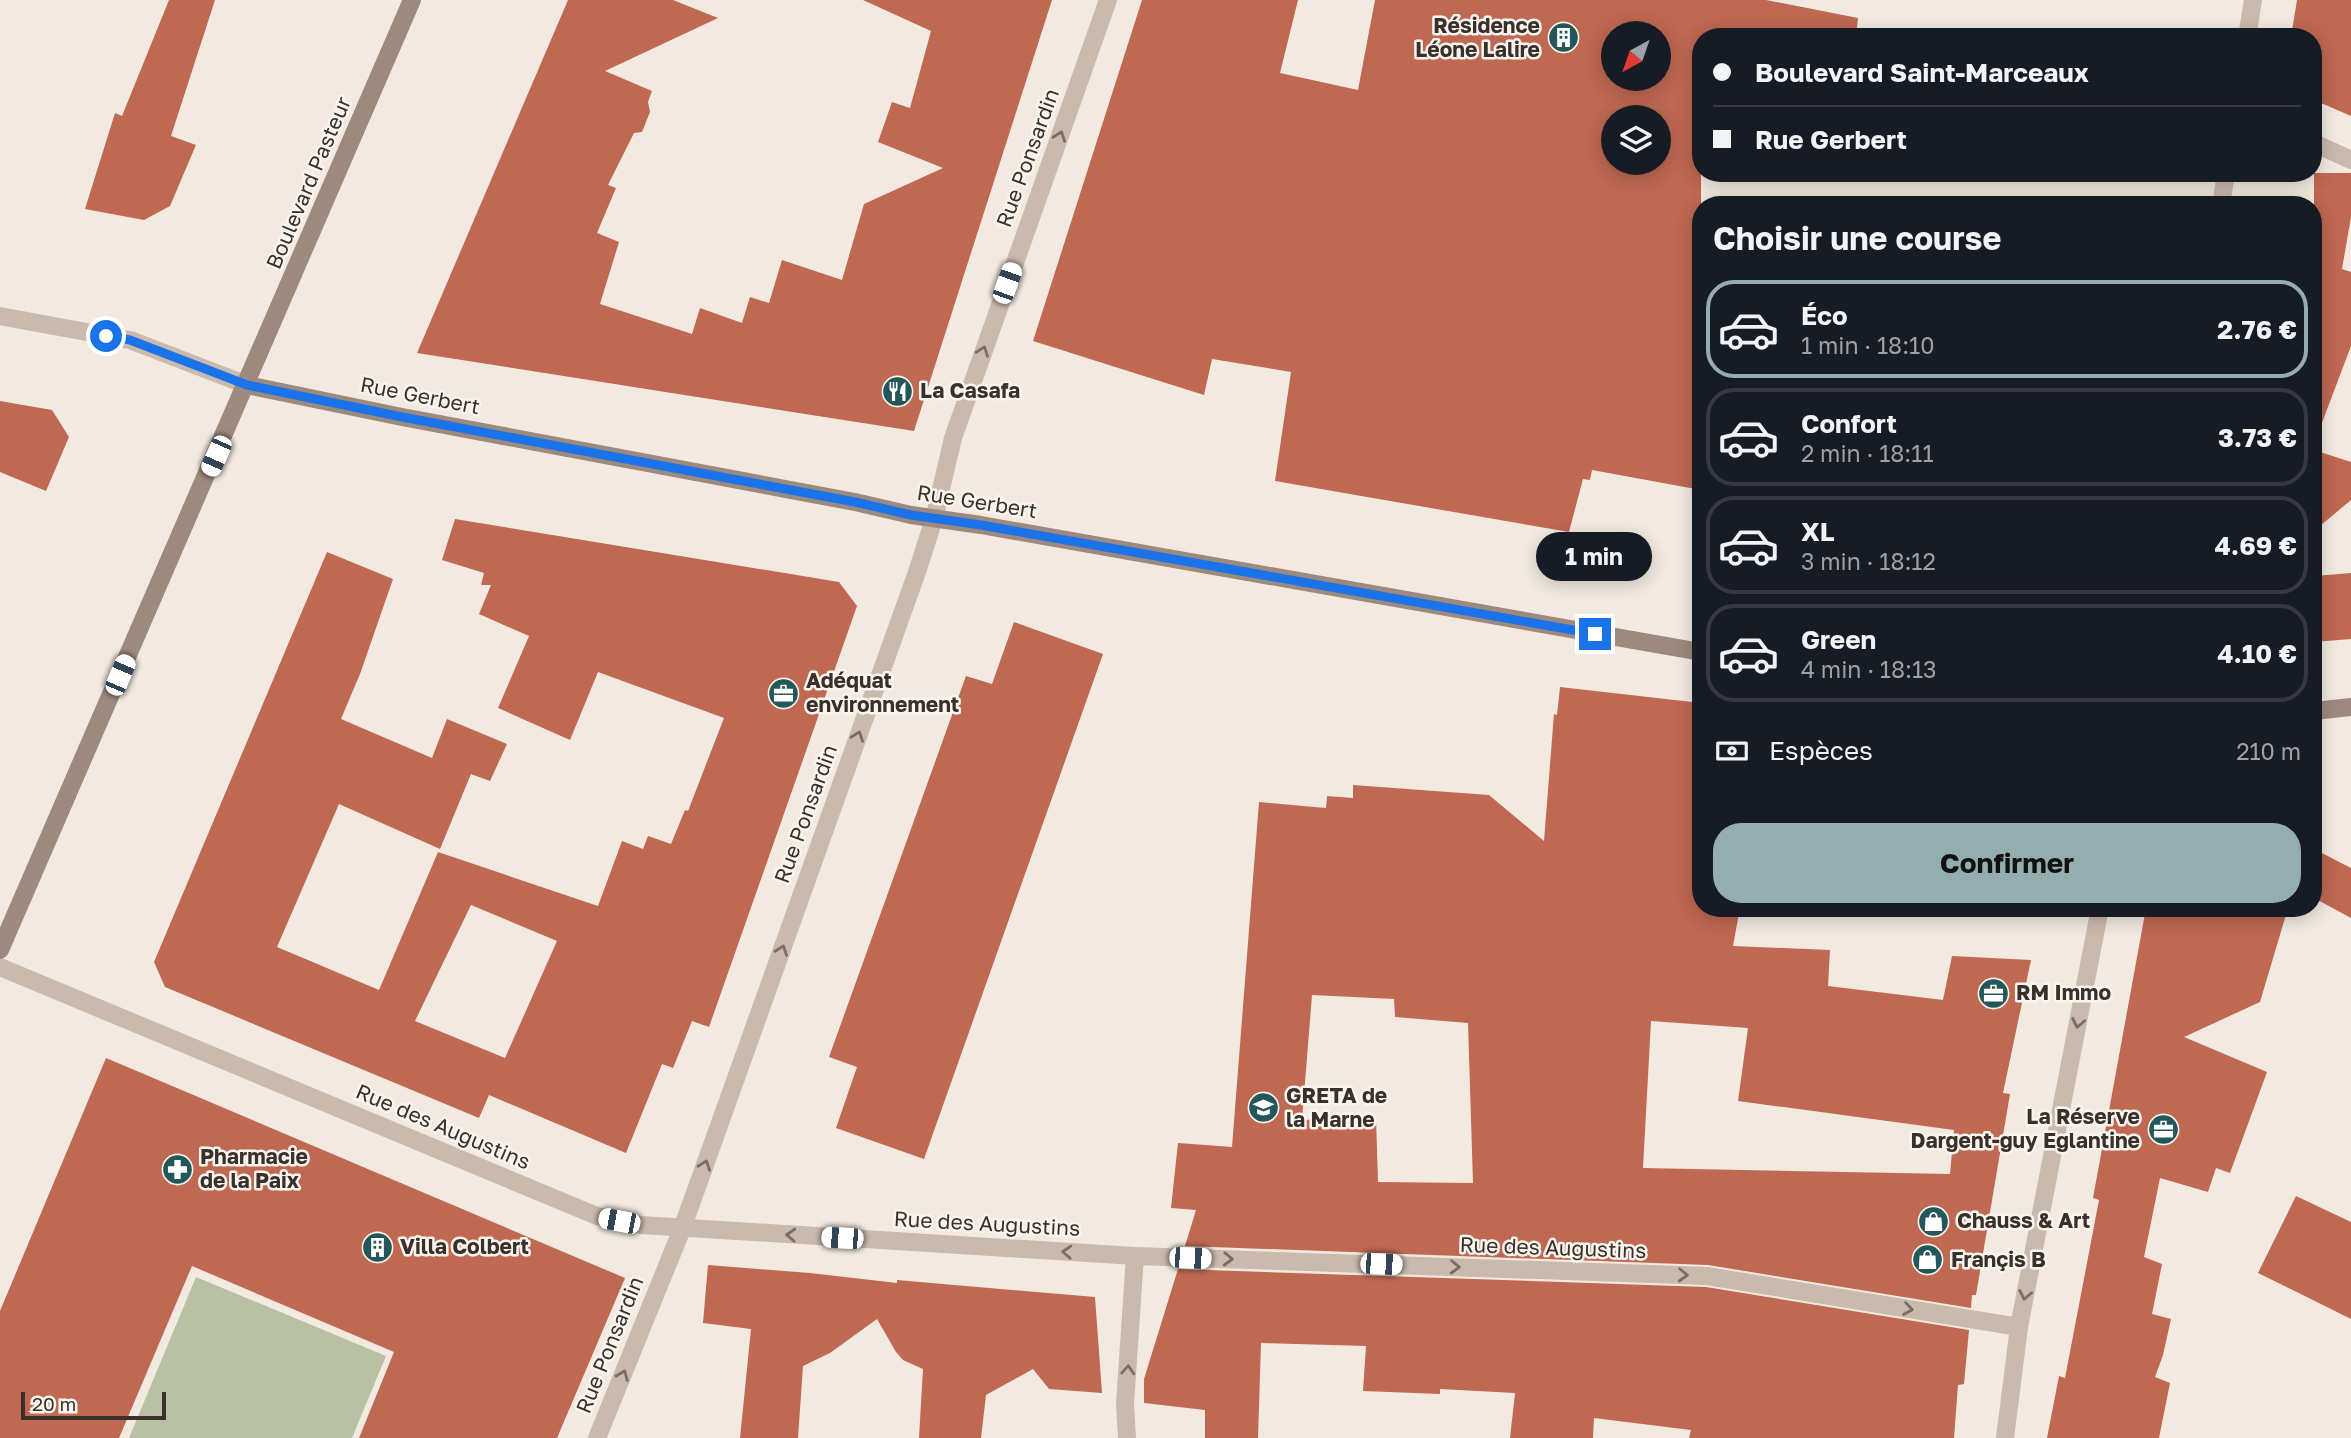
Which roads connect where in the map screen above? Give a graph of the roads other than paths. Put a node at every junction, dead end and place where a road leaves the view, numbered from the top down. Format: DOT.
graph roads {
  1 [pos="412,0"];
  2 [pos="1108,0"];
  3 [pos="2253,0"];
  4 [pos="2249,28"];
  5 [pos="2322,147"];
  6 [pos="2351,160"];
  7 [pos="0,316"];
  8 [pos="247,385"];
  9 [pos="934,519"];
  10 [pos="1692,650"];
  11 [pos="2351,707"];
  12 [pos="2322,710"];
  13 [pos="2098,917"];
  14 [pos="0,950"];
  15 [pos="0,967"];
  16 [pos="682,1229"];
  17 [pos="1135,1256"];
  18 [pos="2018,1327"];
  19 [pos="597,1438"];
  20 [pos="1127,1438"];
  21 [pos="2005,1438"];
  1 -- 8 [label="street, Boulevard Pasteur"];
  9 -- 2 [label="street, Rue Ponsardin, one-way"];
  3 -- 4 [label="street"];
  5 -- 6 [label="street"];
  7 -- 8 [label="street"];
  8 -- 9 [label="street, Rue Gerbert"];
  8 -- 14 [label="street, Boulevard Pasteur"];
  9 -- 10 [label="street, Rue Gerbert"];
  16 -- 9 [label="street, Rue Ponsardin, one-way"];
  11 -- 12 [label="street"];
  13 -- 18 [label="street, one-way"];
  15 -- 16 [label="street, Rue des Augustins"];
  17 -- 16 [label="street, Rue des Augustins, one-way"];
  19 -- 16 [label="street, Rue Ponsardin, one-way"];
  17 -- 18 [label="street, Rue des Augustins, one-way"];
  20 -- 17 [label="street, one-way"];
  18 -- 21 [label="street"];
}
